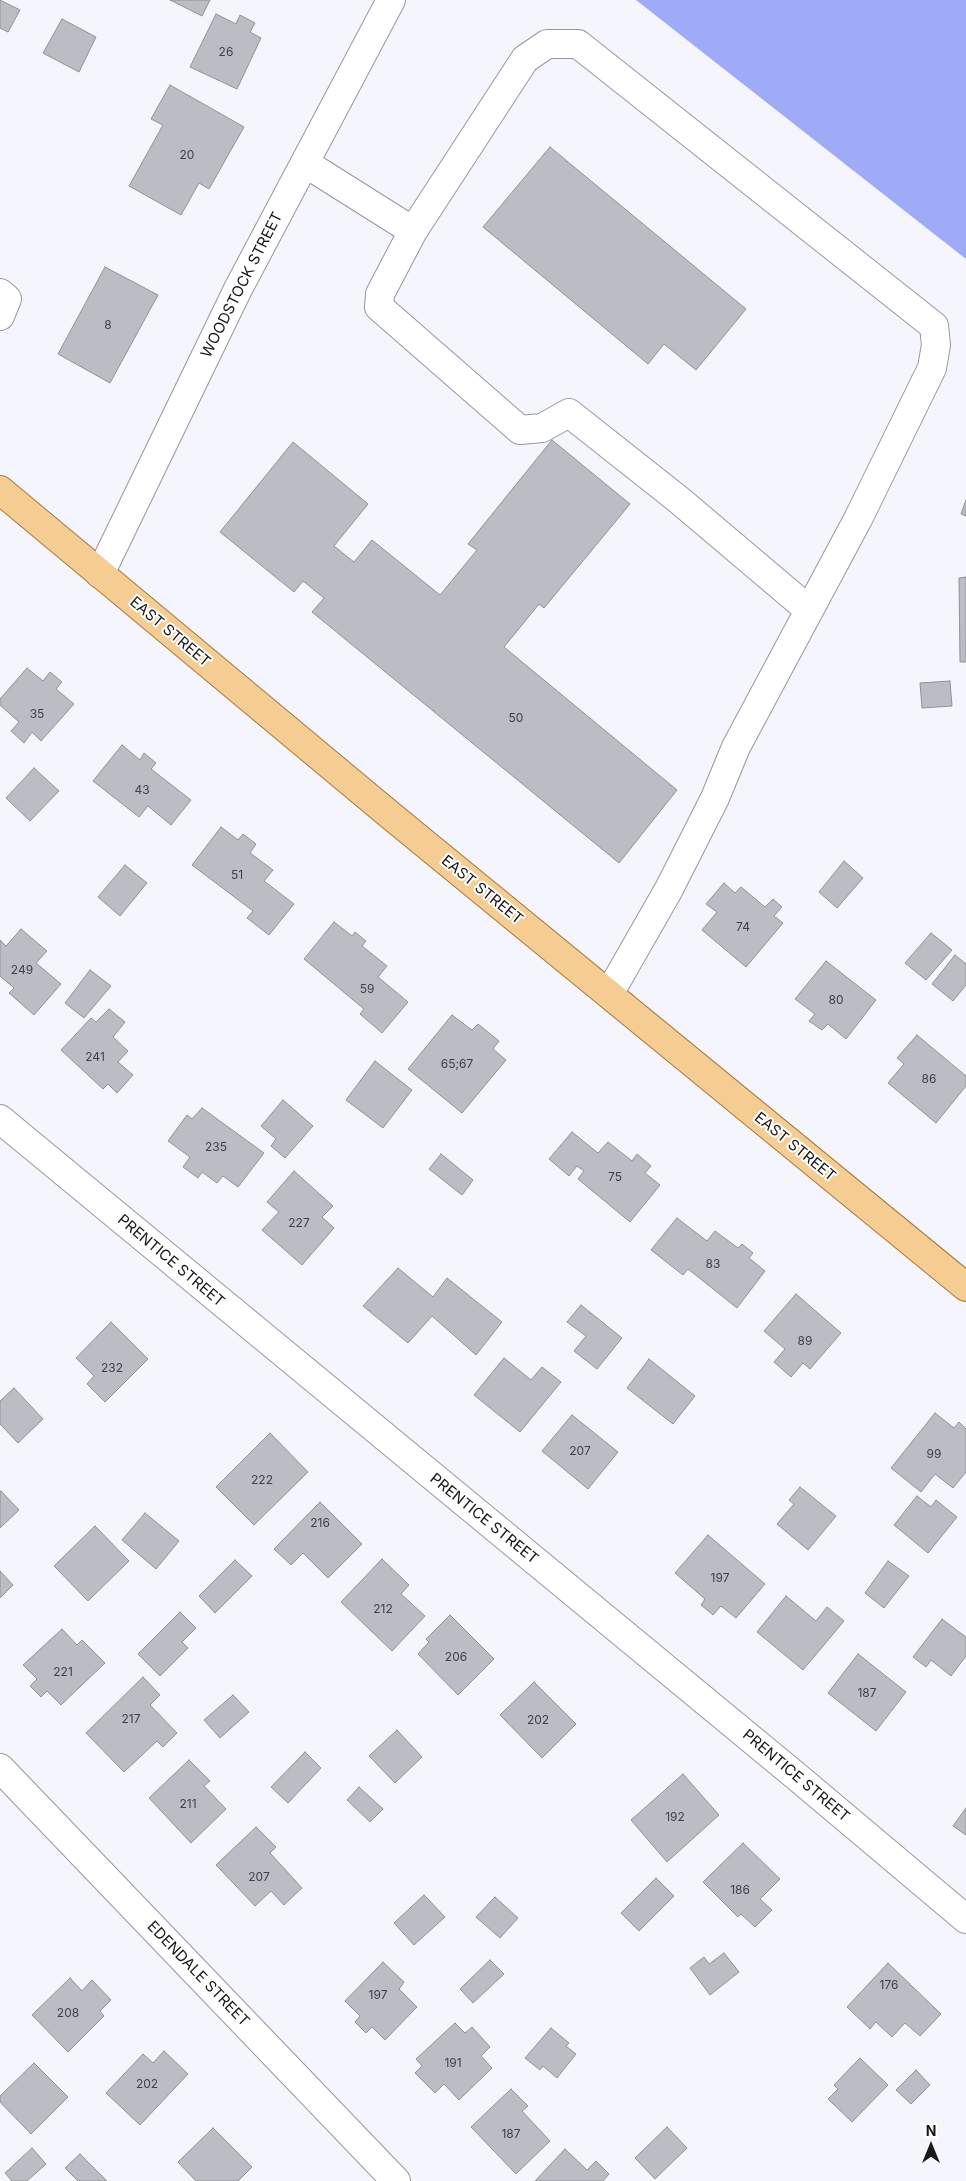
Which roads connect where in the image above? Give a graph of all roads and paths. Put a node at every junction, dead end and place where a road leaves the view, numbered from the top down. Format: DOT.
graph roads {
  1 [pos="391,0"];
  2 [pos="305,163"];
  3 [pos="413,231"];
  4 [pos="0,293"];
  5 [pos="0,316"];
  6 [pos="0,490"];
  7 [pos="100,574"];
  8 [pos="810,610"];
  9 [pos="609,994"];
  10 [pos="0,1119"];
  11 [pos="966,1287"];
  12 [pos="0,1768"];
  13 [pos="966,1919"];
  14 [pos="396,2181"];
  1 -- 2 [label="street, WOODSTOCK STREET"];
  2 -- 3 [label="street"];
  2 -- 7 [label="street, WOODSTOCK STREET"];
  3 -- 8 [label="street"];
  3 -- 8 [label="street"];
  4 -- 5 [label="street"];
  6 -- 7 [label="main road, EAST STREET"];
  7 -- 9 [label="main road, EAST STREET"];
  8 -- 9 [label="street"];
  9 -- 11 [label="main road, EAST STREET"];
  10 -- 13 [label="street, PRENTICE STREET"];
  12 -- 14 [label="street, EDENDALE STREET"];
}
